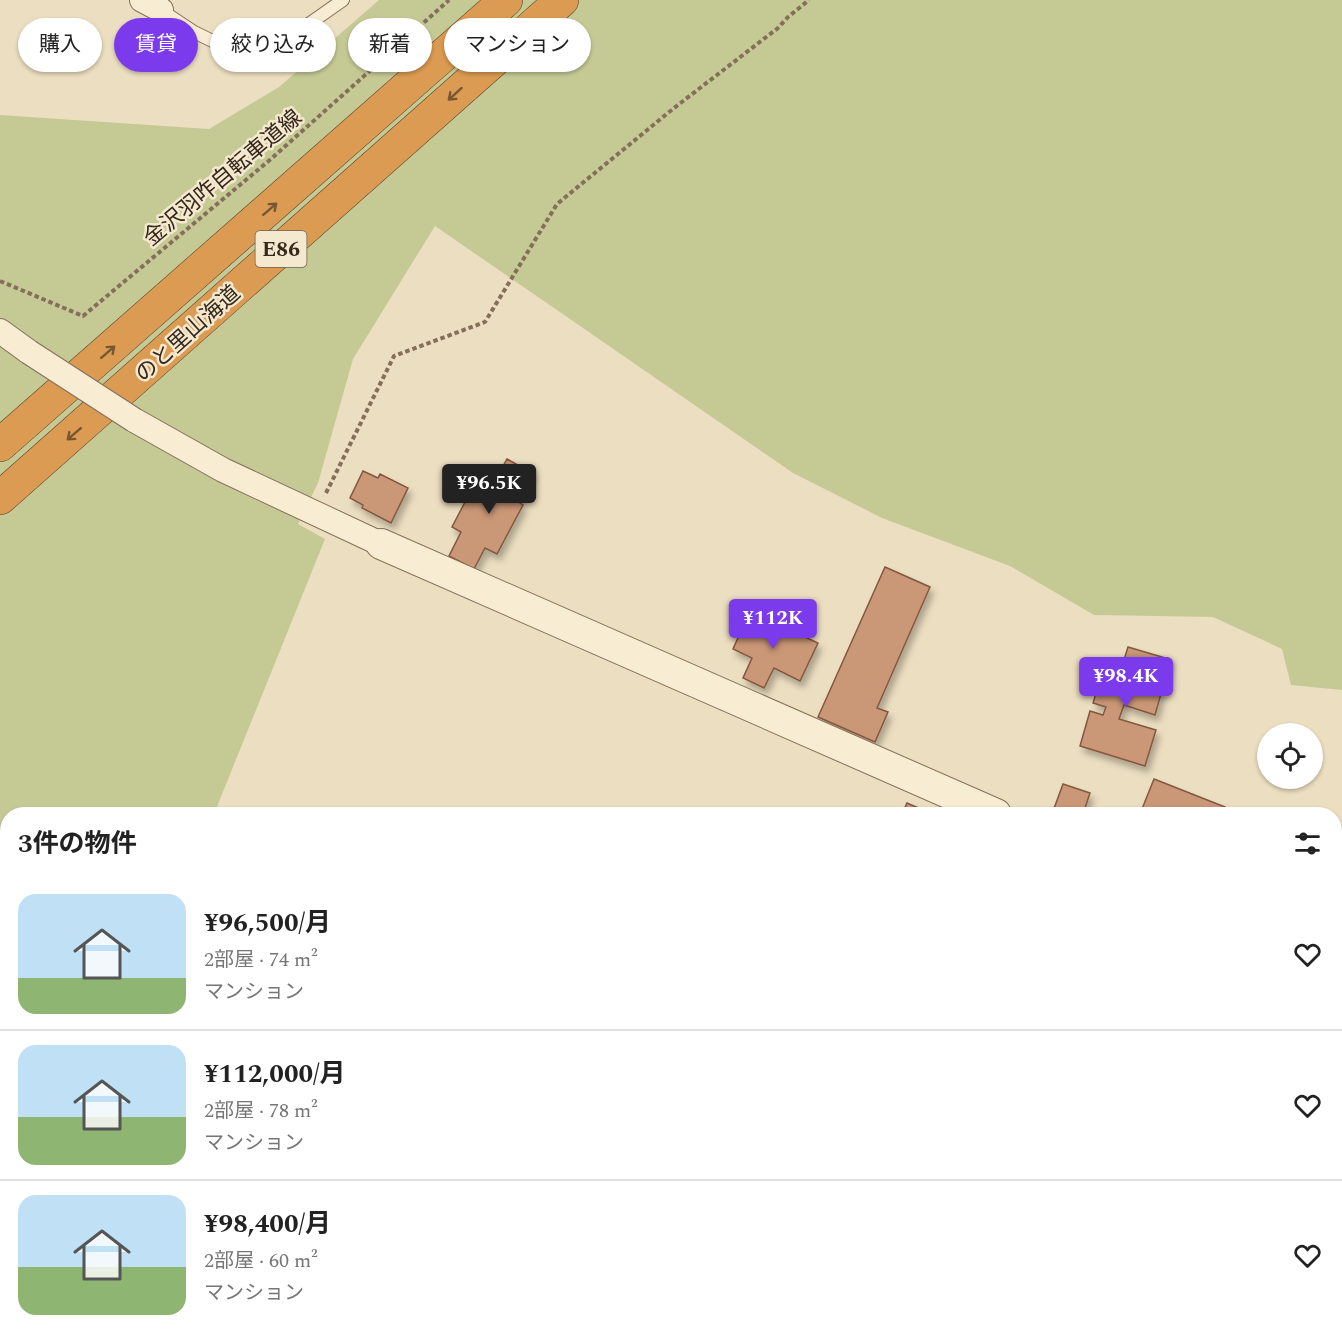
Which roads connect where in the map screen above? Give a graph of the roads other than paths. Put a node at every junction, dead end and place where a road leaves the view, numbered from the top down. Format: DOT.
graph roads {
  1 [pos="343,0"];
  2 [pos="506,0"];
  3 [pos="562,0"];
  4 [pos="152,5"];
  5 [pos="0,332"];
  6 [pos="0,445"];
  7 [pos="0,498"];
  8 [pos="381,544"];
  9 [pos="980,807"];
  1 -- 4 [label="lane"];
  6 -- 2 [label="highway, のと里山海道 / E86, one-way"];
  3 -- 7 [label="highway, のと里山海道 / E86, one-way"];
  5 -- 8 [label="street, bridge"];
  8 -- 9 [label="street"];
}
